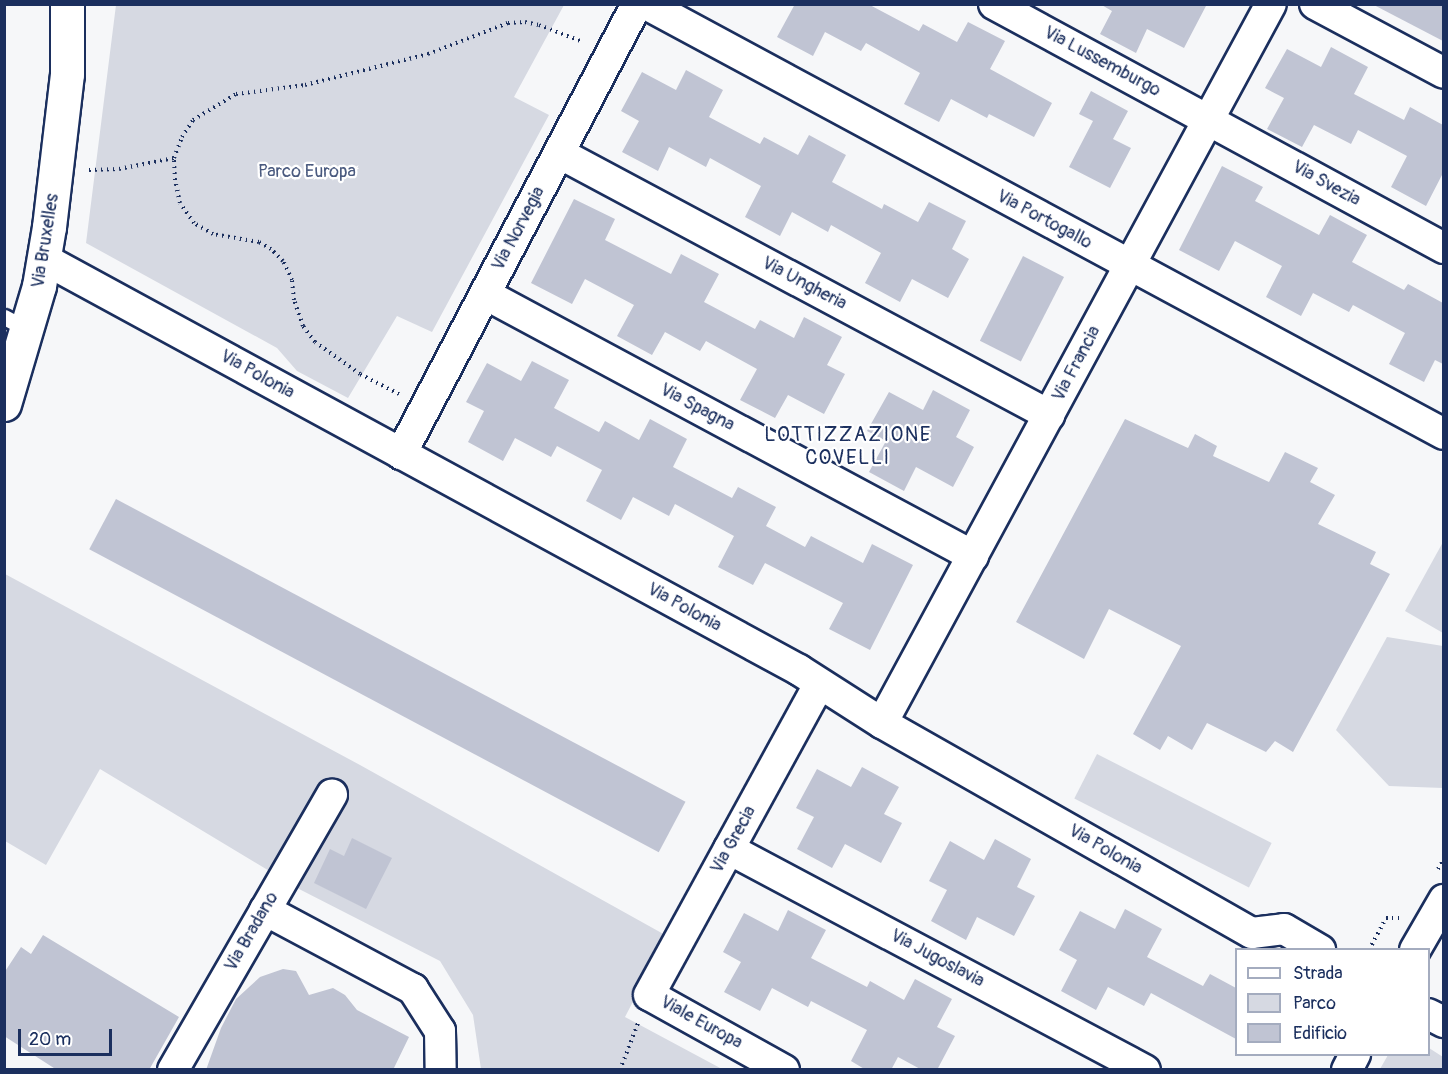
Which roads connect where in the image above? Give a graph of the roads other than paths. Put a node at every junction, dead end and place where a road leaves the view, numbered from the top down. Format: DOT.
graph roads {
  1 [pos="67,4"];
  2 [pos="90,4"];
  3 [pos="637,4"];
  4 [pos="646,4"];
  5 [pos="994,4"];
  6 [pos="1271,4"];
  7 [pos="1315,4"];
  8 [pos="1443,73"];
  9 [pos="67,74"];
  10 [pos="1209,119"];
  11 [pos="559,153"];
  12 [pos="1443,248"];
  13 [pos="44,259"];
  14 [pos="1130,266"];
  15 [pos="485,294"];
  16 [pos="16,324"];
  17 [pos="4,404"];
  18 [pos="1049,416"];
  19 [pos="1443,434"];
  20 [pos="401,454"];
  21 [pos="973,556"];
  22 [pos="819,685"];
  23 [pos="882,723"];
  24 [pos="332,795"];
  25 [pos="729,849"];
  26 [pos="1443,900"];
  27 [pos="265,910"];
  28 [pos="1317,948"];
  29 [pos="1416,948"];
  30 [pos="649,995"];
  31 [pos="1354,1056"];
  32 [pos="770,1066"];
  33 [pos="173,1070"];
  34 [pos="441,1070"];
  35 [pos="1146,1070"];
  36 [pos="1347,1070"];
  1 -- 9 [label="street, Via Bruxelles"];
  2 -- 9 [label="street, Via Bruxelles"];
  3 -- 11 [label="street, Via Norvegia"];
  4 -- 14 [label="street, Via Portogallo"];
  5 -- 10 [label="street, Via Lussemburgo"];
  6 -- 10 [label="street, Via Francia"];
  7 -- 8 [label="street"];
  9 -- 13 [label="street, Via Bruxelles"];
  10 -- 12 [label="street, Via Svezia"];
  10 -- 14 [label="street, Via Francia"];
  11 -- 15 [label="street, Via Norvegia"];
  11 -- 18 [label="street, Via Ungheria"];
  13 -- 16 [label="street, Via Bruxelles"];
  13 -- 20 [label="street, Via Polonia"];
  14 -- 18 [label="street, Via Francia"];
  14 -- 19 [label="street, Via Portogallo"];
  15 -- 20 [label="street, Via Norvegia"];
  15 -- 21 [label="street, Via Spagna"];
  16 -- 17 [label="street, Via Bruxelles"];
  18 -- 21 [label="street, Via Francia"];
  20 -- 22 [label="street, Via Polonia"];
  21 -- 23 [label="street, Via Francia"];
  22 -- 23 [label="street, Via Polonia"];
  22 -- 25 [label="street, Via Grecia"];
  23 -- 28 [label="street, Via Polonia"];
  24 -- 27 [label="street, Via Bradano"];
  25 -- 30 [label="street, Via Grecia"];
  25 -- 35 [label="street, Via Jugoslavia"];
  26 -- 29 [label="street"];
  27 -- 33 [label="street, Via Bradano"];
  27 -- 34 [label="street"];
  30 -- 32 [label="street, Viale Europa"];
  31 -- 36 [label="street"];
}
